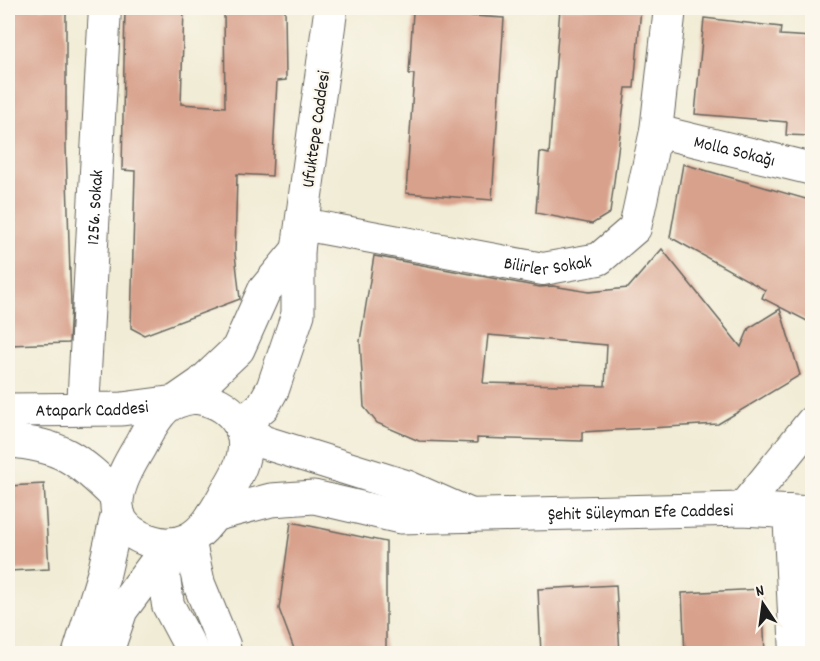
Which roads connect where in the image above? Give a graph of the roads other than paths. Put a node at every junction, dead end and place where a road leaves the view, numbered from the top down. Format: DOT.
graph roads {
  1 [pos="105,8"];
  2 [pos="331,8"];
  3 [pos="670,8"];
  4 [pos="656,130"];
  5 [pos="813,169"];
  6 [pos="300,237"];
  7 [pos="175,402"];
  8 [pos="83,408"];
  9 [pos="8,410"];
  10 [pos="813,422"];
  11 [pos="241,425"];
  12 [pos="8,441"];
  13 [pos="117,504"];
  14 [pos="742,508"];
  15 [pos="801,512"];
  16 [pos="468,514"];
  17 [pos="213,515"];
  18 [pos="180,542"];
  19 [pos="79,654"];
  20 [pos="106,654"];
  21 [pos="194,654"];
  22 [pos="225,654"];
  23 [pos="796,654"];
  1 -- 8 [label="street, 1256. Sokak"];
  2 -- 6 [label="street, Ufuktepe Caddesi"];
  3 -- 4 [label="street, Bilirler Sokak"];
  4 -- 5 [label="street, Molla Sokağı"];
  4 -- 6 [label="street, Bilirler Sokak"];
  6 -- 7 [label="street"];
  6 -- 11 [label="street, Ufuktepe Caddesi"];
  7 -- 8 [label="street, Atapark Caddesi"];
  7 -- 11 [label="street, Atapark Caddesi"];
  7 -- 13 [label="street, Atapark Caddesi"];
  8 -- 9 [label="street, Atapark Caddesi"];
  10 -- 14 [label="street"];
  11 -- 16 [label="street, Atapark Caddesi"];
  11 -- 17 [label="street"];
  12 -- 13 [label="street"];
  13 -- 18 [label="street"];
  13 -- 19 [label="street, Atapark Caddesi"];
  14 -- 15 [label="street, Şehit Süleyman Efe Caddesi"];
  14 -- 16 [label="street, Şehit Süleyman Efe Caddesi"];
  15 -- 23 [label="street"];
  16 -- 17 [label="street, Şehit Süleyman Efe Caddesi"];
  17 -- 18 [label="street"];
  18 -- 20 [label="street"];
  18 -- 21 [label="street"];
  18 -- 22 [label="street"];
}
